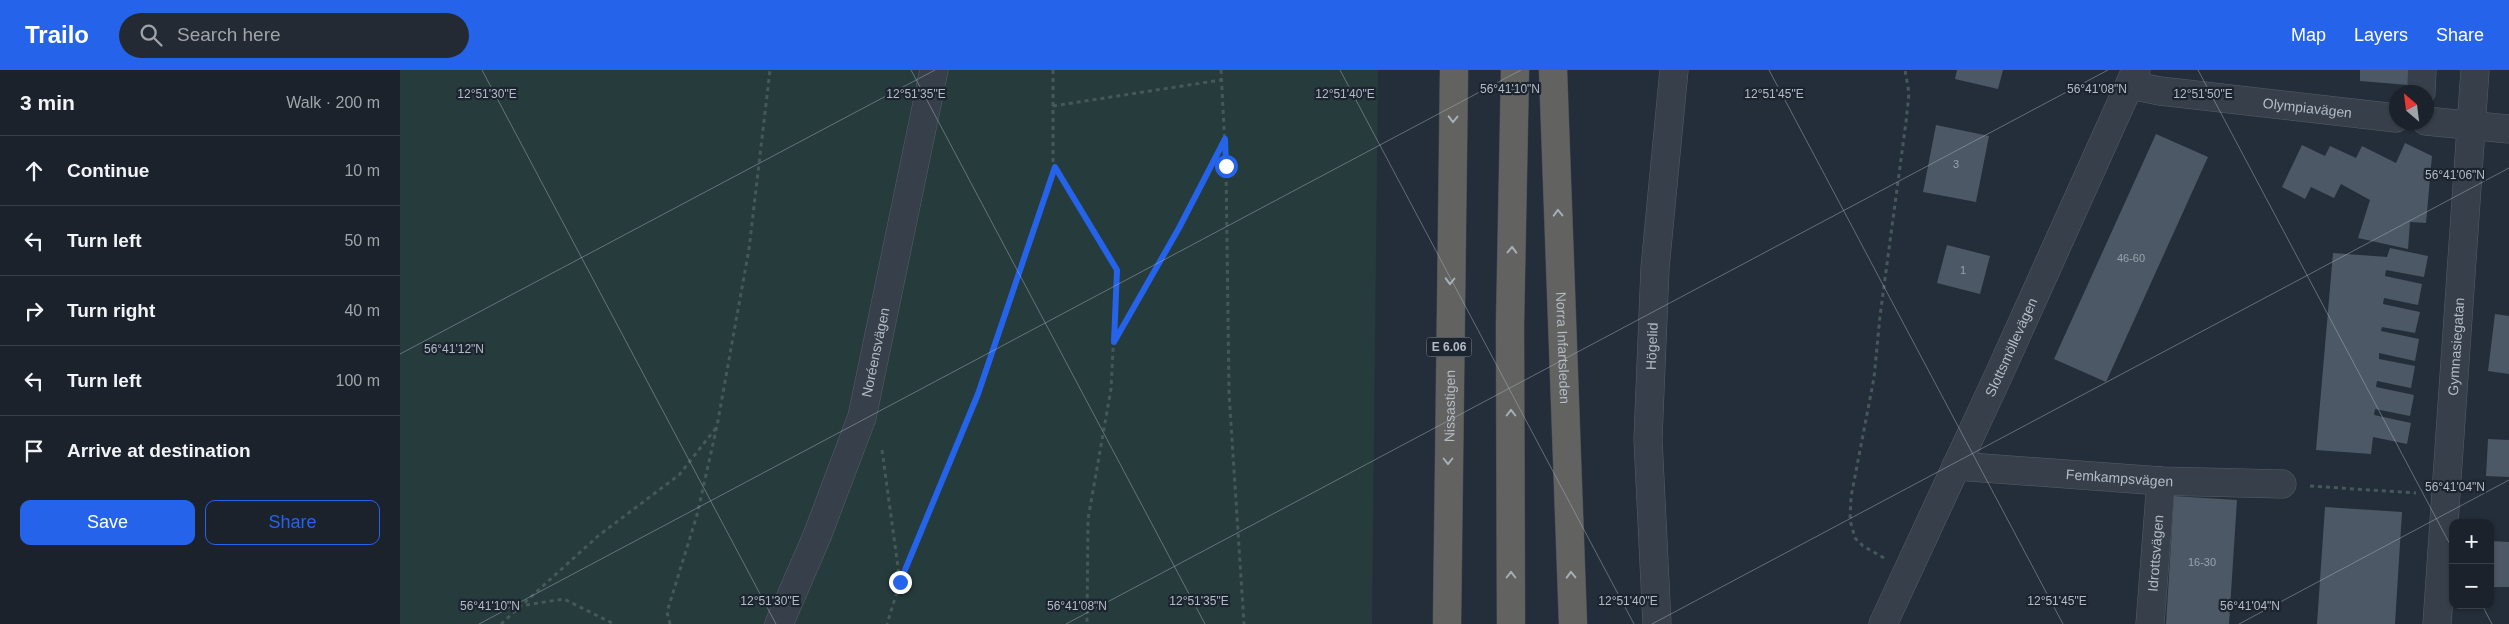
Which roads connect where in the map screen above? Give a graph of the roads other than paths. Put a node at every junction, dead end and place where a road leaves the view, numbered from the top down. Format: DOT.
graph roads {
  1 [pos="934,70"];
  2 [pos="1454,70"];
  3 [pos="1515,70"];
  4 [pos="1553,70"];
  5 [pos="1674,70"];
  6 [pos="2422,70"];
  7 [pos="2474,70"];
  8 [pos="2133,78"];
  9 [pos="2421,85"];
  10 [pos="2389,117"];
  11 [pos="2434,122"];
  12 [pos="2471,126"];
  13 [pos="2509,129"];
  14 [pos="1956,466"];
  15 [pos="2161,481"];
  16 [pos="2282,484"];
  17 [pos="779,624"];
  18 [pos="1447,624"];
  19 [pos="1511,624"];
  20 [pos="1573,624"];
  21 [pos="1656,624"];
  22 [pos="1883,624"];
  23 [pos="2150,624"];
  24 [pos="2437,624"];
  1 -- 17 [label="street, Noréensvägen"];
  2 -- 18 [label="highway, Nissastigen / E 6.06, one-way"];
  19 -- 3 [label="highway, one-way"];
  20 -- 4 [label="highway, Norra Infartsleden, one-way"];
  5 -- 21 [label="street, Högelid"];
  6 -- 9 [label="street"];
  7 -- 12 [label="street, Gymnasiegatan"];
  8 -- 10 [label="street, Olympiavägen"];
  8 -- 14 [label="street, Slottsmöllevägen"];
  11 -- 12 [label="street"];
  12 -- 13 [label="street"];
  12 -- 24 [label="street, Gymnasiegatan"];
  14 -- 15 [label="street, Femkampsvägen"];
  14 -- 22 [label="street, Slottsmöllevägen"];
  15 -- 16 [label="street, Femkampsvägen"];
  15 -- 23 [label="street, Idrottsvägen"];
}
